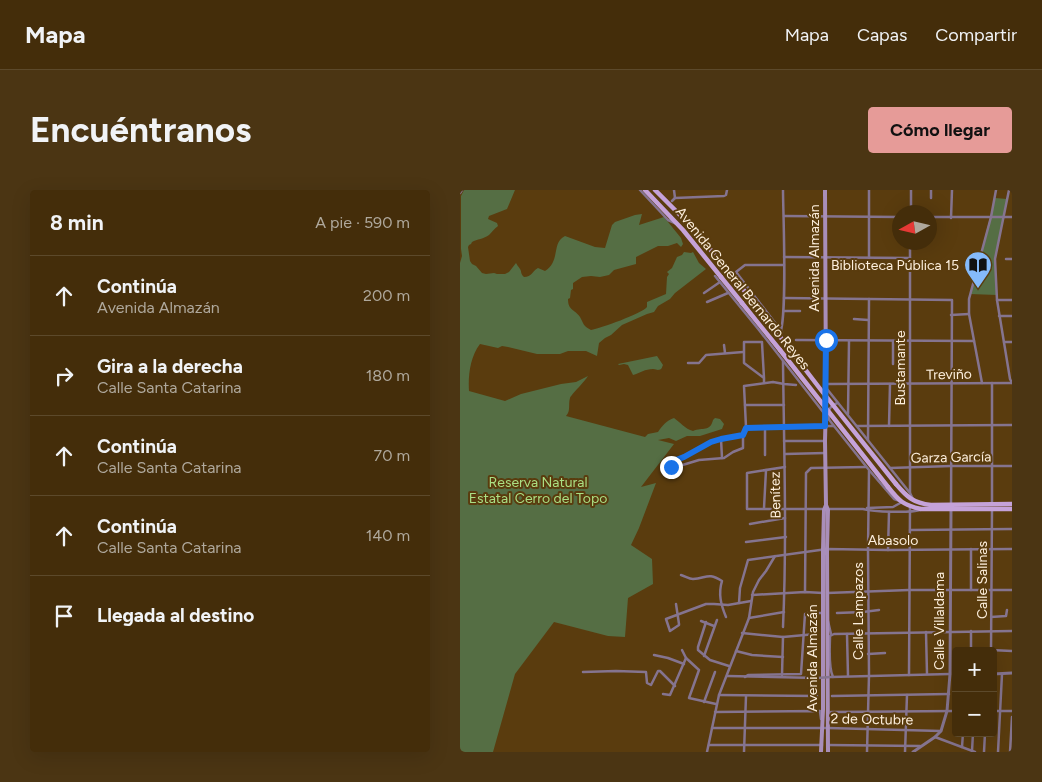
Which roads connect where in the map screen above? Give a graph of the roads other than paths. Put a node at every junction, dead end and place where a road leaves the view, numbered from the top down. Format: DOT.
graph roads {
  1 [pos="640,190"];
  2 [pos="655,190"];
  3 [pos="674,190"];
  4 [pos="727,190"];
  5 [pos="783,190"];
  6 [pos="825,190"];
  7 [pos="869,190"];
  8 [pos="911,190"];
  9 [pos="931,190"];
  10 [pos="952,190"];
  11 [pos="996,190"];
  12 [pos="1008,190"];
  13 [pos="644,192"];
  14 [pos="639,198"];
  15 [pos="675,198"];
  16 [pos="931,198"];
  17 [pos="672,201"];
  18 [pos="911,205"];
  19 [pos="783,216"];
  20 [pos="826,216"];
  21 [pos="868,216"];
  22 [pos="892,217"];
  23 [pos="937,217"];
  24 [pos="991,217"];
  25 [pos="1003,217"];
  26 [pos="1012,217"];
  27 [pos="951,218"];
  28 [pos="910,250"];
  29 [pos="713,253"];
  30 [pos="784,257"];
  31 [pos="826,257"];
  32 [pos="707,258"];
  33 [pos="869,258"];
  34 [pos="910,258"];
  35 [pos="1006,259"];
  36 [pos="1012,259"];
  37 [pos="784,265"];
  38 [pos="715,276"];
  39 [pos="742,280"];
  40 [pos="720,282"];
  41 [pos="704,293"];
  42 [pos="728,293"];
  43 [pos="784,298"];
  44 [pos="826,299"];
  45 [pos="869,300"];
  46 [pos="911,300"];
  47 [pos="997,300"];
  48 [pos="1012,300"];
  49 [pos="706,302"];
  50 [pos="784,311"];
  51 [pos="800,311"];
  52 [pos="762,312"];
  53 [pos="969,314"];
  54 [pos="951,315"];
  55 [pos="999,316"];
  56 [pos="1012,316"];
  57 [pos="754,319"];
  58 [pos="854,319"];
  59 [pos="868,320"];
  60 [pos="760,329"];
  61 [pos="781,334"];
  62 [pos="796,340"];
  63 [pos="826,340"];
  64 [pos="849,340"];
  65 [pos="868,341"];
  66 [pos="893,341"];
  67 [pos="910,341"];
  68 [pos="951,341"];
  69 [pos="974,341"];
  70 [pos="1004,342"];
  71 [pos="1012,342"];
  72 [pos="724,345"];
  73 [pos="743,352"];
  74 [pos="725,354"];
  75 [pos="783,361"];
  76 [pos="688,363"];
  77 [pos="893,364"];
  78 [pos="764,378"];
  79 [pos="764,383"];
  80 [pos="982,383"];
  81 [pos="992,383"];
  82 [pos="1012,383"];
  83 [pos="784,384"];
  84 [pos="849,384"];
  85 [pos="890,384"];
  86 [pos="910,384"];
  87 [pos="951,384"];
  88 [pos="796,385"];
  89 [pos="868,385"];
  90 [pos="826,386"];
  91 [pos="838,403"];
  92 [pos="745,405"];
  93 [pos="784,405"];
  94 [pos="825,415"];
  95 [pos="848,415"];
  96 [pos="830,422"];
  97 [pos="951,425"];
  98 [pos="992,425"];
  99 [pos="1012,425"];
  100 [pos="784,426"];
  101 [pos="825,426"];
  102 [pos="834,426"];
  103 [pos="857,426"];
  104 [pos="868,426"];
  105 [pos="889,426"];
  106 [pos="910,426"];
  107 [pos="765,427"];
  108 [pos="746,428"];
  109 [pos="743,435"];
  110 [pos="721,439"];
  111 [pos="825,440"];
  112 [pos="784,441"];
  113 [pos="868,441"];
  114 [pos="784,454"];
  115 [pos="825,454"];
  116 [pos="765,455"];
  117 [pos="722,458"];
  118 [pos="951,466"];
  119 [pos="992,466"];
  120 [pos="1012,466"];
  121 [pos="785,467"];
  122 [pos="910,467"];
  123 [pos="826,468"];
  124 [pos="868,468"];
  125 [pos="890,468"];
  126 [pos="766,470"];
  127 [pos="910,493"];
  128 [pos="913,500"];
  129 [pos="902,502"];
  130 [pos="1012,504"];
  131 [pos="951,507"];
  132 [pos="992,507"];
  133 [pos="764,508"];
  134 [pos="826,508"];
  135 [pos="786,509"];
  136 [pos="805,509"];
  137 [pos="869,509"];
  138 [pos="910,509"];
  139 [pos="1012,509"];
  140 [pos="889,511"];
  141 [pos="786,518"];
  142 [pos="750,524"];
  143 [pos="910,530"];
  144 [pos="950,530"];
  145 [pos="992,530"];
  146 [pos="1012,530"];
  147 [pos="786,537"];
  148 [pos="746,542"];
  149 [pos="825,549"];
  150 [pos="950,549"];
  151 [pos="971,549"];
  152 [pos="992,549"];
  153 [pos="1012,549"];
  154 [pos="868,550"];
  155 [pos="888,550"];
  156 [pos="910,550"];
  157 [pos="804,552"];
  158 [pos="785,554"];
  159 [pos="774,556"];
  160 [pos="681,575"];
  161 [pos="909,590"];
  162 [pos="950,590"];
  163 [pos="971,590"];
  164 [pos="992,590"];
  165 [pos="1012,590"];
  166 [pos="868,591"];
  167 [pos="804,592"];
  168 [pos="825,593"];
  169 [pos="785,594"];
  170 [pos="752,595"];
  171 [pos="751,601"];
  172 [pos="739,603"];
  173 [pos="676,604"];
  174 [pos="721,604"];
  175 [pos="879,610"];
  176 [pos="1007,610"];
  177 [pos="868,611"];
  178 [pos="784,612"];
  179 [pos="823,613"];
  180 [pos="837,613"];
  181 [pos="678,614"];
  182 [pos="726,617"];
  183 [pos="991,617"];
  184 [pos="749,618"];
  185 [pos="827,618"];
  186 [pos="717,620"];
  187 [pos="701,621"];
  188 [pos="706,622"];
  189 [pos="714,626"];
  190 [pos="783,627"];
  191 [pos="971,631"];
  192 [pos="991,631"];
  193 [pos="1012,631"];
  194 [pos="926,632"];
  195 [pos="950,632"];
  196 [pos="742,633"];
  197 [pos="868,633"];
  198 [pos="909,633"];
  199 [pos="816,634"];
  200 [pos="832,634"];
  201 [pos="847,634"];
  202 [pos="804,635"];
  203 [pos="783,637"];
  204 [pos="971,647"];
  205 [pos="991,647"];
  206 [pos="682,650"];
  207 [pos="736,651"];
  208 [pos="997,651"];
  209 [pos="1012,651"];
  210 [pos="885,653"];
  211 [pos="868,654"];
  212 [pos="654,655"];
  213 [pos="704,656"];
  214 [pos="783,656"];
  215 [pos="686,658"];
  216 [pos="684,664"];
  217 [pos="729,666"];
  218 [pos="583,672"];
  219 [pos="715,672"];
  220 [pos="926,674"];
  221 [pos="950,674"];
  222 [pos="997,674"];
  223 [pos="1002,674"];
  224 [pos="1012,674"];
  225 [pos="782,675"];
  226 [pos="869,675"];
  227 [pos="909,675"];
  228 [pos="726,676"];
  229 [pos="848,676"];
  230 [pos="745,677"];
  231 [pos="831,677"];
  232 [pos="674,686"];
  233 [pos="663,694"];
  234 [pos="948,694"];
  235 [pos="719,695"];
  236 [pos="868,695"];
  237 [pos="907,695"];
  238 [pos="746,696"];
  239 [pos="817,696"];
  240 [pos="832,696"];
  241 [pos="704,702"];
  242 [pos="716,704"];
  243 [pos="868,711"];
  244 [pos="907,711"];
  245 [pos="947,711"];
  246 [pos="952,711"];
  247 [pos="1000,711"];
  248 [pos="1012,711"];
  249 [pos="714,712"];
  250 [pos="745,712"];
  251 [pos="831,712"];
  252 [pos="1012,717"];
  253 [pos="712,728"];
  254 [pos="745,728"];
  255 [pos="822,728"];
  256 [pos="828,728"];
  257 [pos="868,729"];
  258 [pos="906,730"];
  259 [pos="941,731"];
  260 [pos="935,737"];
  261 [pos="963,737"];
  262 [pos="973,737"];
  263 [pos="986,737"];
  264 [pos="708,745"];
  265 [pos="745,745"];
  266 [pos="822,745"];
  267 [pos="828,745"];
  268 [pos="867,746"];
  269 [pos="905,746"];
  270 [pos="921,746"];
  271 [pos="962,747"];
  272 [pos="974,751"];
  273 [pos="707,752"];
  274 [pos="744,752"];
  275 [pos="821,752"];
  276 [pos="828,752"];
  277 [pos="867,752"];
  278 [pos="905,752"];
  279 [pos="913,752"];
  280 [pos="984,752"];
  281 [pos="998,752"];
  282 [pos="1010,752"];
  1 -- 13 [label="street"];
  2 -- 29 [label="main road, Avenida General Bernardo Reyes"];
  3 -- 15 [label="street"];
  4 -- 15 [label="street"];
  5 -- 19 [label="street"];
  6 -- 20 [label="main road, Avenida Almazán"];
  7 -- 21 [label="street"];
  8 -- 18 [label="street"];
  9 -- 16 [label="street"];
  10 -- 27 [label="street"];
  11 -- 24 [label="street"];
  12 -- 25 [label="street"];
  13 -- 14 [label="street"];
  13 -- 32 [label="main road, Avenida General Bernardo Reyes"];
  15 -- 17 [label="street"];
  19 -- 20 [label="street"];
  19 -- 30 [label="street"];
  20 -- 21 [label="street"];
  20 -- 31 [label="main road, Avenida Almazán"];
  21 -- 22 [label="street"];
  21 -- 33 [label="street"];
  23 -- 27 [label="street"];
  24 -- 25 [label="street"];
  24 -- 27 [label="street"];
  24 -- 53 [label="street"];
  25 -- 26 [label="street"];
  25 -- 47 [label="street"];
  28 -- 34 [label="street, Bustamante"];
  29 -- 32 [label="main road"];
  29 -- 52 [label="main road, Avenida General Bernardo Reyes, bridge"];
  30 -- 31 [label="street"];
  30 -- 37 [label="street"];
  31 -- 33 [label="street"];
  31 -- 44 [label="main road, Avenida Almazán"];
  32 -- 57 [label="main road, Avenida General Bernardo Reyes, bridge"];
  33 -- 34 [label="street"];
  34 -- 46 [label="street, Bustamante"];
  35 -- 36 [label="street"];
  37 -- 39 [label="street"];
  37 -- 43 [label="street"];
  38 -- 40 [label="street"];
  39 -- 42 [label="street"];
  39 -- 61 [label="street"];
  40 -- 41 [label="street"];
  40 -- 42 [label="street"];
  42 -- 49 [label="street"];
  42 -- 60 [label="street"];
  43 -- 44 [label="street"];
  43 -- 50 [label="street"];
  44 -- 45 [label="street"];
  44 -- 63 [label="main road, Avenida Almazán"];
  45 -- 46 [label="street"];
  45 -- 59 [label="street"];
  46 -- 54 [label="street, Calle Villaldama"];
  46 -- 67 [label="street, Bustamante"];
  47 -- 48 [label="street"];
  47 -- 55 [label="street"];
  50 -- 51 [label="street"];
  50 -- 61 [label="street"];
  52 -- 57 [label="main road"];
  52 -- 61 [label="main road, Avenida General Bernardo Reyes"];
  53 -- 54 [label="street"];
  53 -- 69 [label="street"];
  54 -- 68 [label="street, Calle Villaldama"];
  55 -- 56 [label="street"];
  55 -- 70 [label="street"];
  57 -- 60 [label="main road, Avenida General Bernardo Reyes"];
  58 -- 59 [label="street"];
  59 -- 65 [label="street"];
  60 -- 75 [label="street"];
  60 -- 129 [label="main road, Avenida General Bernardo Reyes, bridge"];
  61 -- 128 [label="main road, Avenida General Bernardo Reyes, bridge"];
  62 -- 63 [label="street"];
  63 -- 64 [label="street"];
  63 -- 90 [label="main road, Avenida Almazán"];
  64 -- 65 [label="street"];
  64 -- 84 [label="street"];
  65 -- 66 [label="street"];
  65 -- 89 [label="street"];
  66 -- 67 [label="street"];
  66 -- 77 [label="street"];
  67 -- 68 [label="street"];
  67 -- 86 [label="street, Bustamante"];
  68 -- 69 [label="street"];
  68 -- 87 [label="street, Calle Villaldama"];
  69 -- 80 [label="street"];
  70 -- 71 [label="street"];
  70 -- 82 [label="street"];
  72 -- 74 [label="street"];
  73 -- 74 [label="street"];
  73 -- 78 [label="street"];
  73 -- 78 [label="street"];
  74 -- 76 [label="street"];
  75 -- 83 [label="street, Benítez"];
  75 -- 94 [label="street"];
  78 -- 79 [label="street"];
  79 -- 83 [label="street"];
  79 -- 92 [label="street"];
  80 -- 81 [label="street, Treviño"];
  80 -- 87 [label="street, Treviño"];
  81 -- 82 [label="street, Treviño"];
  81 -- 98 [label="street, Calle Salinas"];
  83 -- 88 [label="street"];
  83 -- 93 [label="street, Benítez"];
  84 -- 89 [label="street, Treviño"];
  84 -- 90 [label="street, Treviño"];
  84 -- 95 [label="street"];
  85 -- 86 [label="street, Treviño"];
  85 -- 89 [label="street, Treviño"];
  85 -- 105 [label="street"];
  86 -- 87 [label="street, Treviño"];
  86 -- 106 [label="street, Bustamante"];
  87 -- 97 [label="street, Calle Villaldama"];
  89 -- 104 [label="street"];
  90 -- 91 [label="street"];
  90 -- 94 [label="main road, Avenida Almazán"];
  91 -- 95 [label="street"];
  91 -- 96 [label="street"];
  92 -- 93 [label="street"];
  92 -- 108 [label="street"];
  93 -- 100 [label="street, Benítez"];
  94 -- 96 [label="street"];
  94 -- 101 [label="main road, Avenida Almazán"];
  95 -- 103 [label="street"];
  96 -- 102 [label="street"];
  97 -- 98 [label="street"];
  97 -- 106 [label="street"];
  97 -- 118 [label="street, Calle Villaldama"];
  98 -- 99 [label="street"];
  98 -- 119 [label="street, Calle Salinas"];
  100 -- 101 [label="street"];
  100 -- 107 [label="street"];
  100 -- 112 [label="street, Benítez"];
  101 -- 102 [label="street"];
  101 -- 111 [label="main road, Avenida Almazán"];
  102 -- 124 [label="street"];
  103 -- 104 [label="street"];
  103 -- 113 [label="street"];
  104 -- 105 [label="street"];
  104 -- 113 [label="street"];
  105 -- 106 [label="street"];
  106 -- 122 [label="street, Bustamante"];
  107 -- 108 [label="street"];
  107 -- 116 [label="street"];
  108 -- 109 [label="street"];
  109 -- 110 [label="street"];
  109 -- 117 [label="street"];
  110 -- 117 [label="street"];
  110 -- 117 [label="street"];
  111 -- 112 [label="street"];
  111 -- 115 [label="main road, Avenida Almazán"];
  112 -- 114 [label="street, Benítez"];
  113 -- 125 [label="street"];
  114 -- 115 [label="street"];
  114 -- 121 [label="street, Benítez"];
  115 -- 123 [label="main road, Avenida Almazán"];
  118 -- 119 [label="street, Garza García"];
  118 -- 122 [label="street, Garza García"];
  118 -- 131 [label="street, Calle Villaldama"];
  119 -- 120 [label="street, Garza García"];
  119 -- 132 [label="street, Calle Salinas"];
  121 -- 126 [label="street"];
  121 -- 135 [label="street, Benítez"];
  122 -- 125 [label="street, Garza García"];
  122 -- 127 [label="street, Bustamante"];
  123 -- 124 [label="street"];
  123 -- 134 [label="main road, Avenida Almazán"];
  123 -- 136 [label="street"];
  124 -- 129 [label="street"];
  124 -- 137 [label="street, Calle Lampazos"];
  125 -- 127 [label="street"];
  126 -- 133 [label="street"];
  126 -- 133 [label="street"];
  127 -- 128 [label="street"];
  128 -- 131 [label="main road, Avenida General Bernardo Reyes"];
  129 -- 137 [label="street"];
  129 -- 138 [label="main road, Avenida General Bernardo Reyes"];
  130 -- 132 [label="main road, Avenida General Bernardo Reyes"];
  131 -- 132 [label="main road, Avenida General Bernardo Reyes"];
  131 -- 138 [label="main road, Avenida General Bernardo Reyes"];
  131 -- 144 [label="street, Calle Villaldama"];
  132 -- 139 [label="main road, Avenida General Bernardo Reyes"];
  132 -- 145 [label="street, Calle Salinas"];
  133 -- 135 [label="street"];
  134 -- 136 [label="street"];
  134 -- 137 [label="street"];
  134 -- 149 [label="main road, Avenida Almazán"];
  135 -- 136 [label="street"];
  135 -- 141 [label="street, Benítez"];
  136 -- 157 [label="street"];
  137 -- 140 [label="street"];
  137 -- 154 [label="street, Calle Lampazos"];
  138 -- 140 [label="street"];
  138 -- 143 [label="street"];
  140 -- 155 [label="street"];
  141 -- 142 [label="street"];
  141 -- 147 [label="street, Benítez"];
  143 -- 144 [label="street"];
  143 -- 156 [label="street"];
  144 -- 145 [label="street"];
  144 -- 150 [label="street, Calle Villaldama"];
  145 -- 146 [label="street"];
  145 -- 152 [label="street, Calle Salinas"];
  147 -- 148 [label="street"];
  147 -- 158 [label="street, Benítez"];
  149 -- 154 [label="street, Abasolo"];
  149 -- 157 [label="street, Abasolo"];
  149 -- 168 [label="main road, Avenida Almazán"];
  150 -- 151 [label="street, Abasolo"];
  150 -- 156 [label="street, Abasolo"];
  150 -- 162 [label="street, Calle Villaldama"];
  151 -- 152 [label="street, Abasolo"];
  151 -- 163 [label="street"];
  152 -- 153 [label="street, Abasolo"];
  152 -- 164 [label="street, Calle Salinas"];
  154 -- 155 [label="street, Abasolo"];
  154 -- 166 [label="street, Calle Lampazos"];
  155 -- 156 [label="street, Abasolo"];
  156 -- 161 [label="street"];
  157 -- 158 [label="street, Abasolo"];
  157 -- 167 [label="street"];
  158 -- 159 [label="street, Abasolo"];
  158 -- 169 [label="street, Benítez"];
  159 -- 170 [label="street"];
  159 -- 172 [label="street, Abasolo"];
  160 -- 174 [label="street"];
  161 -- 162 [label="street"];
  161 -- 166 [label="street"];
  161 -- 198 [label="street"];
  162 -- 163 [label="street"];
  162 -- 195 [label="street, Calle Villaldama"];
  163 -- 164 [label="street"];
  164 -- 165 [label="street"];
  164 -- 183 [label="street, Calle Salinas"];
  166 -- 168 [label="street"];
  166 -- 177 [label="street, Calle Lampazos"];
  167 -- 168 [label="street"];
  167 -- 169 [label="street"];
  168 -- 179 [label="main road, Avenida Almazán"];
  168 -- 185 [label="main road, Avenida Almazán"];
  169 -- 170 [label="street"];
  169 -- 178 [label="street, Benítez"];
  170 -- 171 [label="street"];
  171 -- 172 [label="street"];
  171 -- 184 [label="street"];
  172 -- 174 [label="street"];
  173 -- 181 [label="street"];
  174 -- 181 [label="street"];
  174 -- 182 [label="street"];
  175 -- 177 [label="street"];
  176 -- 183 [label="street"];
  177 -- 180 [label="street"];
  177 -- 197 [label="street, Calle Lampazos"];
  178 -- 184 [label="street"];
  178 -- 190 [label="street, Benítez"];
  179 -- 202 [label="street"];
  179 -- 255 [label="main road, Avenida Almazán"];
  181 -- 181 [label="street"];
  183 -- 192 [label="street, Calle Salinas"];
  184 -- 196 [label="street"];
  185 -- 200 [label="street"];
  185 -- 256 [label="main road, Avenida Almazán"];
  186 -- 189 [label="street"];
  187 -- 188 [label="street"];
  188 -- 189 [label="street"];
  188 -- 213 [label="street"];
  189 -- 213 [label="street"];
  191 -- 192 [label="street"];
  191 -- 195 [label="street"];
  191 -- 204 [label="street"];
  192 -- 193 [label="street"];
  192 -- 205 [label="street, Calle Salinas"];
  194 -- 195 [label="street"];
  194 -- 198 [label="street"];
  194 -- 220 [label="street"];
  195 -- 221 [label="street, Calle Villaldama"];
  196 -- 203 [label="street"];
  196 -- 207 [label="street"];
  197 -- 198 [label="street"];
  197 -- 201 [label="street"];
  197 -- 211 [label="street, Calle Lampazos"];
  198 -- 227 [label="street"];
  199 -- 202 [label="street"];
  200 -- 201 [label="street"];
  200 -- 231 [label="street"];
  201 -- 229 [label="street"];
  202 -- 203 [label="street"];
  202 -- 225 [label="street"];
  203 -- 214 [label="street"];
  206 -- 215 [label="street"];
  207 -- 214 [label="street"];
  207 -- 217 [label="street"];
  208 -- 209 [label="street"];
  210 -- 211 [label="street"];
  211 -- 226 [label="street, Calle Lampazos"];
  212 -- 216 [label="street"];
  213 -- 217 [label="street"];
  214 -- 225 [label="street"];
  215 -- 216 [label="street"];
  215 -- 241 [label="street"];
  216 -- 232 [label="street"];
  217 -- 228 [label="street"];
  218 -- 232 [label="street"];
  219 -- 241 [label="street"];
  220 -- 221 [label="street"];
  220 -- 227 [label="street"];
  221 -- 234 [label="street, Calle Villaldama"];
  222 -- 223 [label="street"];
  223 -- 224 [label="street"];
  223 -- 247 [label="street"];
  225 -- 230 [label="street"];
  226 -- 227 [label="street"];
  226 -- 229 [label="street"];
  226 -- 236 [label="street, Calle Lampazos"];
  228 -- 230 [label="street"];
  228 -- 235 [label="street"];
  229 -- 231 [label="street"];
  230 -- 231 [label="street, bridge"];
  232 -- 233 [label="street"];
  234 -- 237 [label="street"];
  234 -- 245 [label="street, Calle Villaldama"];
  235 -- 238 [label="street"];
  235 -- 242 [label="street"];
  236 -- 237 [label="street"];
  236 -- 240 [label="street"];
  236 -- 243 [label="street, Calle Lampazos"];
  237 -- 244 [label="street"];
  238 -- 239 [label="street"];
  238 -- 250 [label="street"];
  241 -- 242 [label="street"];
  242 -- 249 [label="street"];
  243 -- 244 [label="street"];
  243 -- 251 [label="street"];
  243 -- 257 [label="street, Calle Lampazos"];
  244 -- 245 [label="street"];
  244 -- 258 [label="street"];
  245 -- 246 [label="street"];
  245 -- 259 [label="street, Calle Villaldama"];
  247 -- 248 [label="street"];
  247 -- 281 [label="street"];
  249 -- 250 [label="street"];
  249 -- 253 [label="street"];
  250 -- 254 [label="street"];
  250 -- 255 [label="street"];
  252 -- 282 [label="street"];
  253 -- 254 [label="street, 2 de Octubre"];
  253 -- 264 [label="street"];
  254 -- 255 [label="street, 2 de Octubre"];
  254 -- 265 [label="street"];
  255 -- 256 [label="street, 2 de Octubre"];
  255 -- 266 [label="main road, Avenida Almazán"];
  256 -- 257 [label="street, 2 de Octubre"];
  256 -- 267 [label="main road, Avenida Almazán"];
  257 -- 258 [label="street, 2 de Octubre"];
  257 -- 268 [label="street, Calle Lampazos"];
  258 -- 259 [label="street, 2 de Octubre"];
  258 -- 269 [label="street"];
  259 -- 260 [label="street"];
  260 -- 270 [label="street"];
  260 -- 271 [label="street"];
  261 -- 271 [label="street"];
  262 -- 272 [label="street"];
  263 -- 280 [label="street"];
  264 -- 265 [label="street"];
  264 -- 273 [label="street"];
  265 -- 266 [label="street"];
  265 -- 274 [label="street"];
  266 -- 275 [label="main road, Avenida Almazán"];
  267 -- 268 [label="street"];
  267 -- 276 [label="main road, Avenida Almazán"];
  268 -- 269 [label="street"];
  268 -- 277 [label="street, Calle Lampazos"];
  269 -- 270 [label="street"];
  269 -- 278 [label="street"];
  270 -- 279 [label="street"];
  271 -- 272 [label="street"];
}
